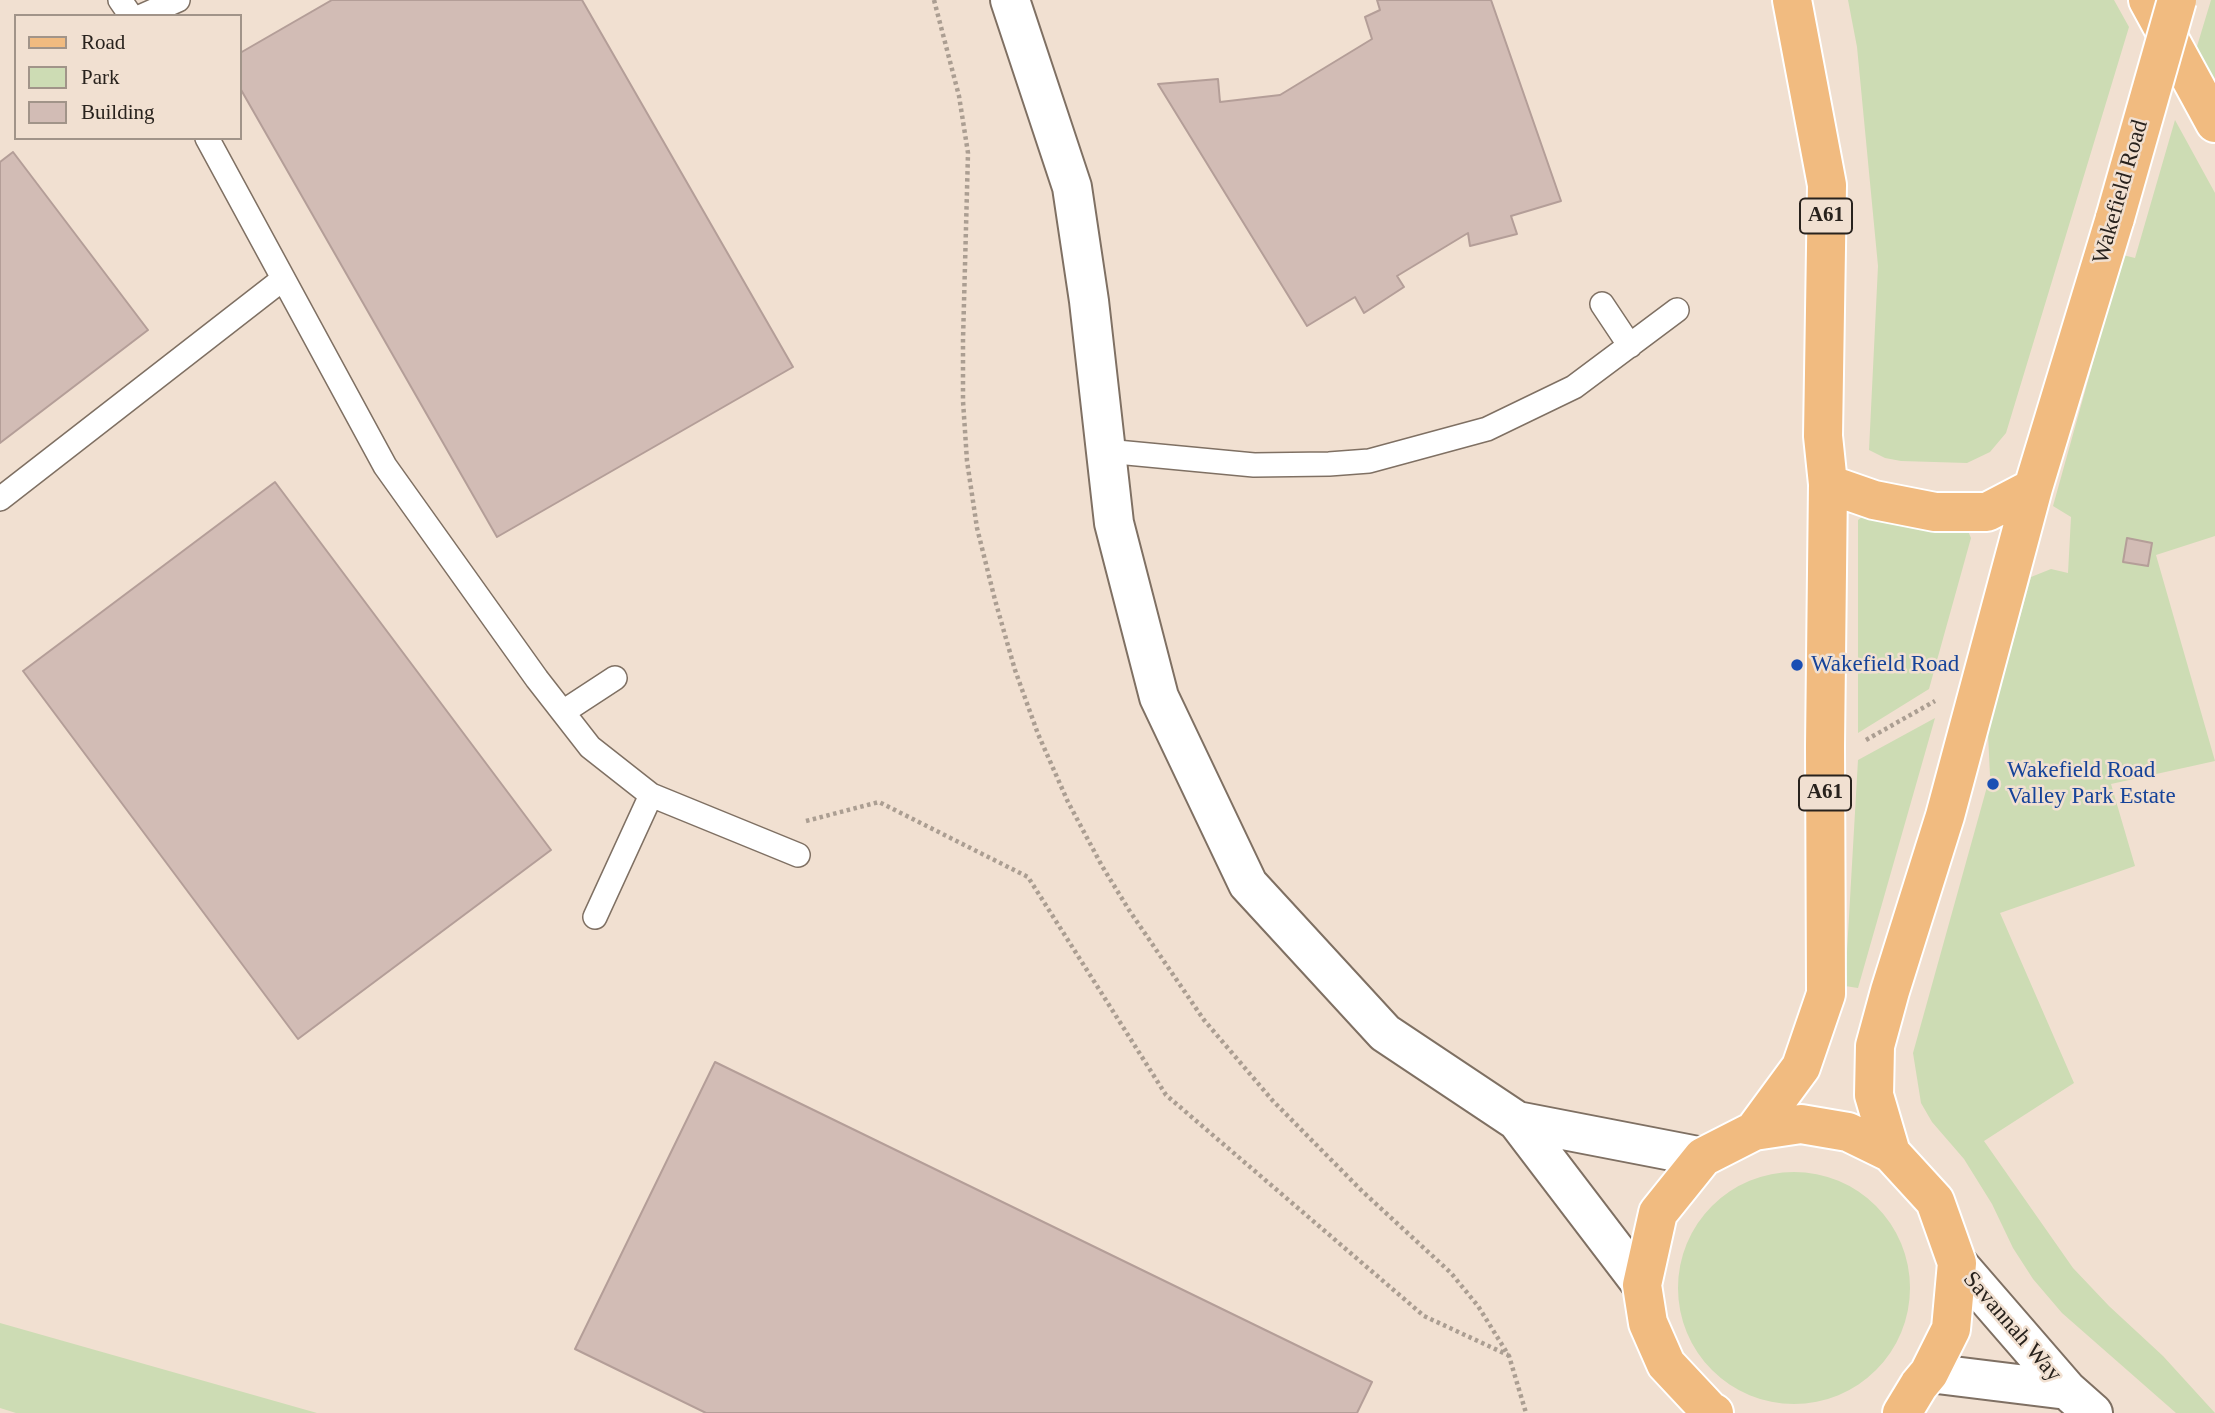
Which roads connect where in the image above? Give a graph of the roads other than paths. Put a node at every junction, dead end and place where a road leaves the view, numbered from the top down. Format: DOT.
graph roads {
  1 [pos="178,0"];
  2 [pos="1010,0"];
  3 [pos="1792,0"];
  4 [pos="2148,0"];
  5 [pos="2177,0"];
  6 [pos="146,14"];
  7 [pos="2215,123"];
  8 [pos="208,140"];
  9 [pos="283,279"];
  10 [pos="1602,304"];
  11 [pos="1677,310"];
  12 [pos="1630,346"];
  13 [pos="1106,451"];
  14 [pos="1828,484"];
  15 [pos="2033,488"];
  16 [pos="0,499"];
  17 [pos="615,678"];
  18 [pos="563,712"];
  19 [pos="651,795"];
  20 [pos="798,855"];
  21 [pos="595,917"];
  22 [pos="1517,1121"];
  23 [pos="1754,1131"];
  24 [pos="1891,1153"];
  25 [pos="1703,1157"];
  26 [pos="1956,1263"];
  27 [pos="1642,1285"];
  28 [pos="1917,1390"];
  29 [pos="2080,1401"];
  30 [pos="1712,1412"];
  31 [pos="1884,1413"];
  1 -- 6 [label="lane"];
  2 -- 13 [label="street"];
  3 -- 14 [label="main road, A61"];
  4 -- 7 [label="main road"];
  5 -- 15 [label="main road, Wakefield Road / A61, bridge"];
  8 -- 9 [label="lane"];
  9 -- 16 [label="lane"];
  9 -- 18 [label="lane"];
  10 -- 12 [label="lane"];
  11 -- 12 [label="lane"];
  12 -- 13 [label="lane"];
  13 -- 22 [label="street"];
  14 -- 15 [label="main road"];
  14 -- 23 [label="main road, A61"];
  15 -- 24 [label="main road, Wakefield Road / A61"];
  17 -- 18 [label="lane"];
  18 -- 19 [label="lane"];
  19 -- 20 [label="lane"];
  19 -- 21 [label="lane"];
  22 -- 25 [label="street"];
  22 -- 27 [label="street"];
  23 -- 24 [label="main road, Wakefield Road / A61"];
  23 -- 25 [label="main road, Wakefield Road / A61"];
  24 -- 26 [label="main road, Wakefield Road / A61"];
  25 -- 27 [label="main road, Wakefield Road / A61"];
  26 -- 28 [label="main road, Wakefield Road / A61"];
  26 -- 29 [label="street, Savannah Way"];
  27 -- 30 [label="main road, Wakefield Road / A61"];
  28 -- 29 [label="street, Savannah Way"];
  28 -- 31 [label="main road, Wakefield Road / A61"];
}
